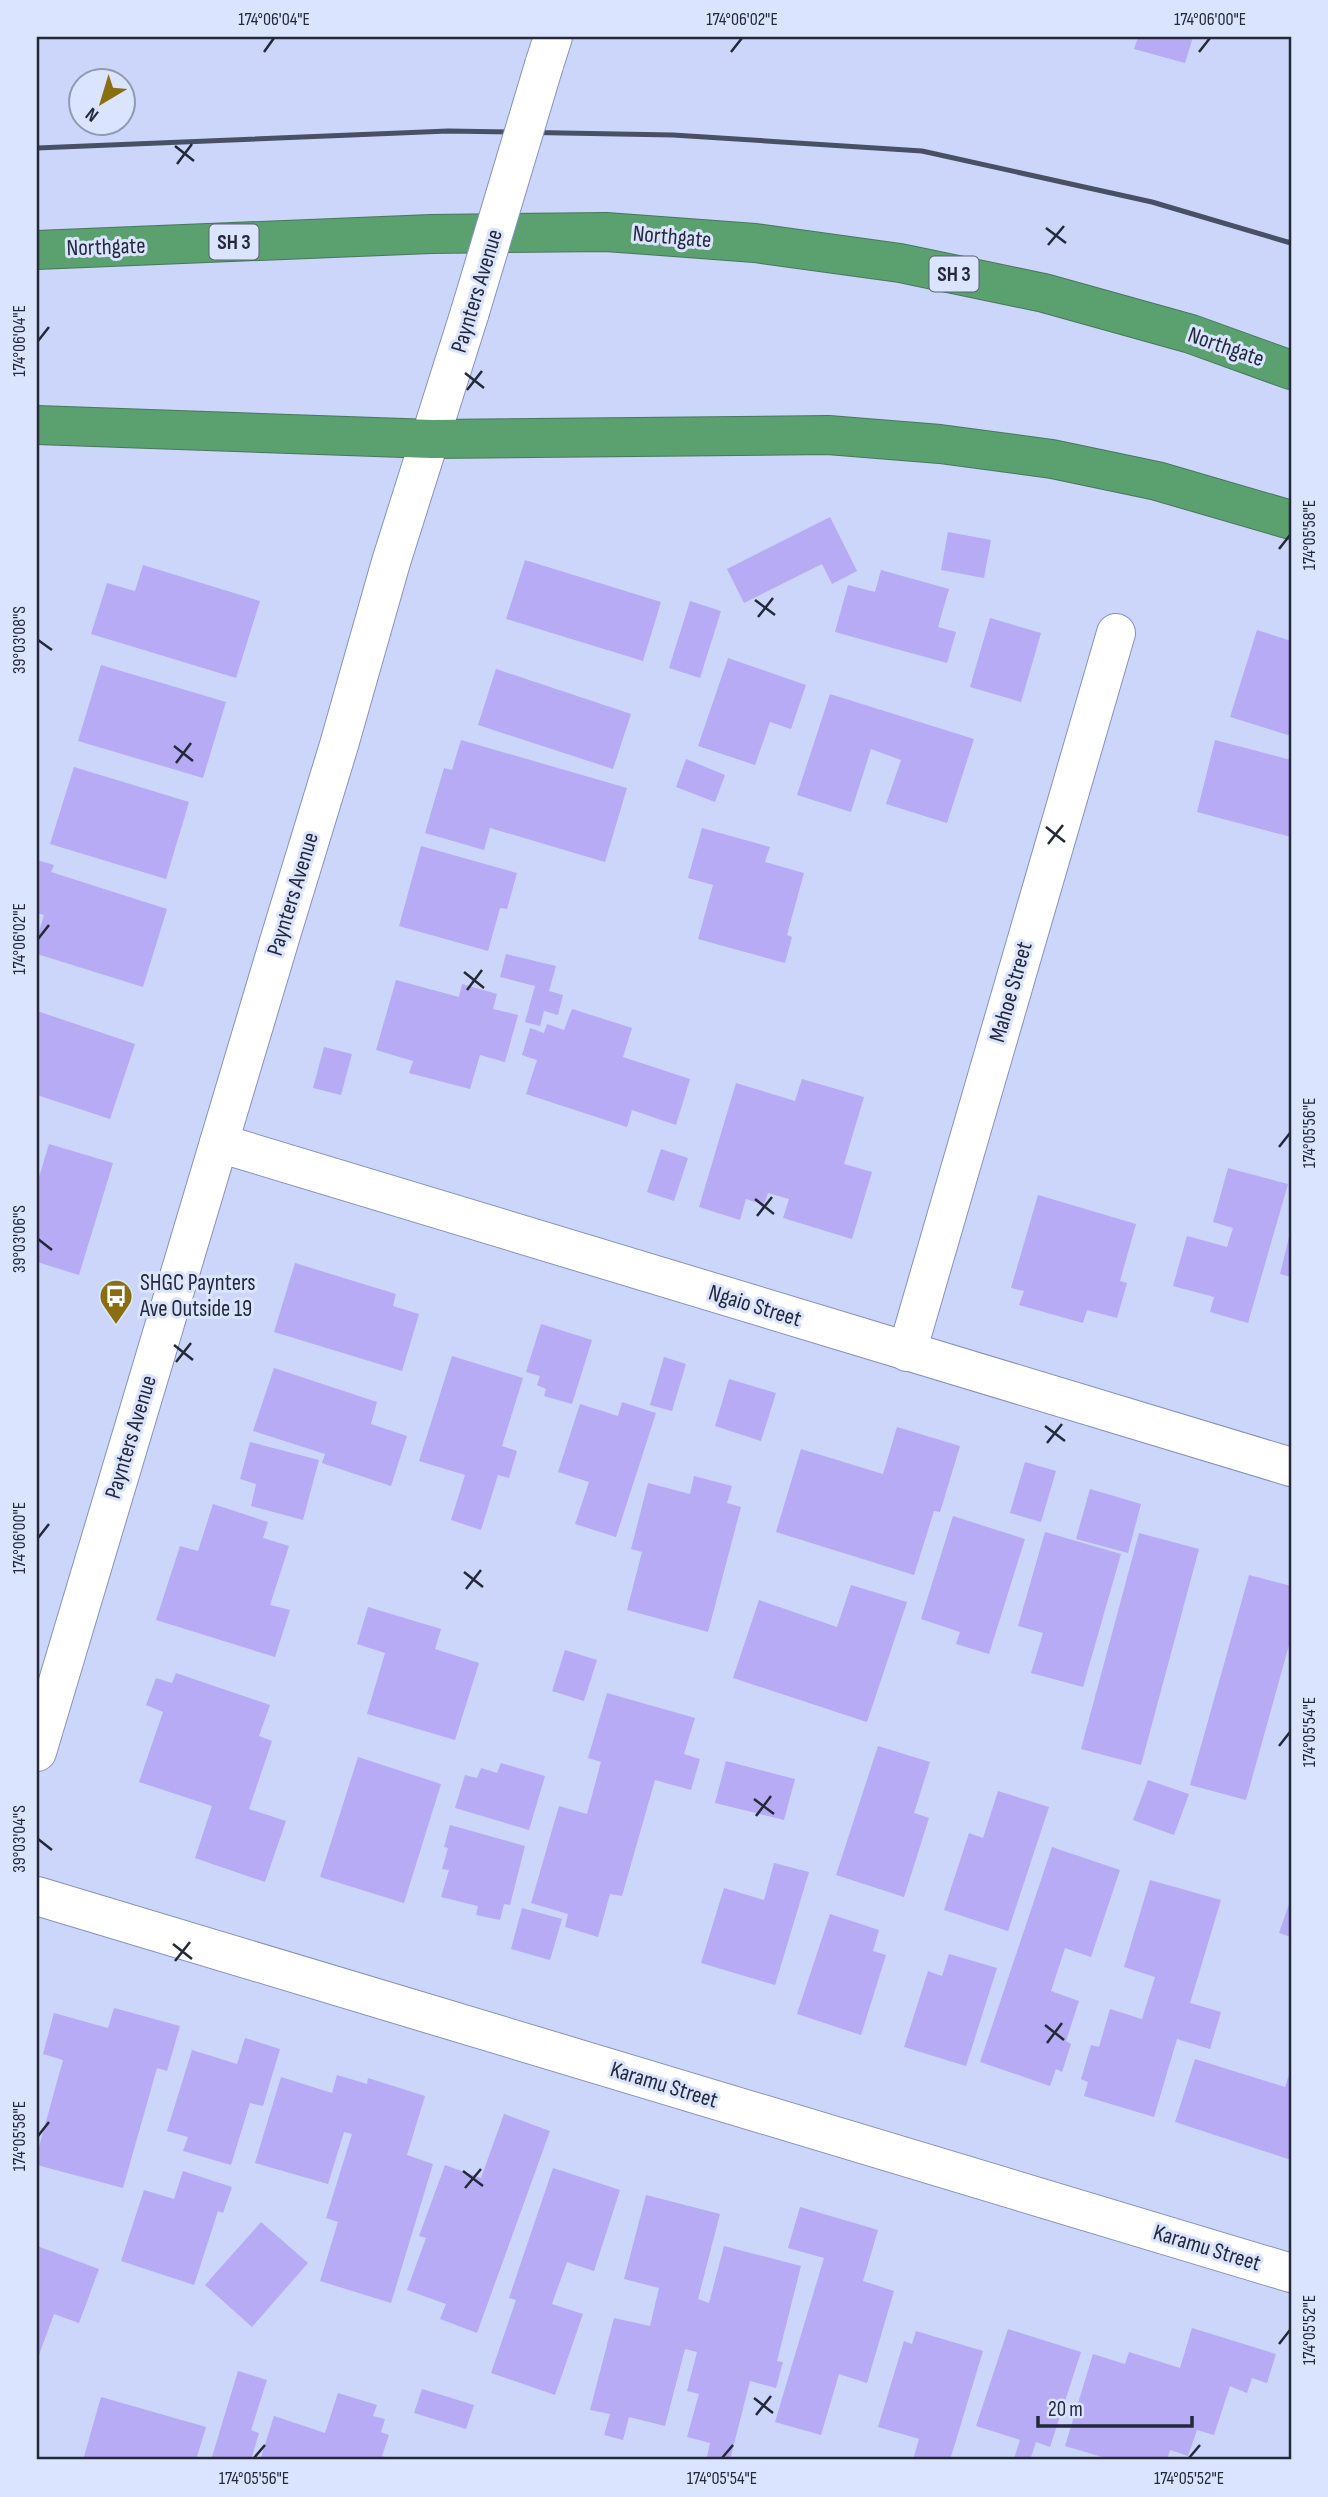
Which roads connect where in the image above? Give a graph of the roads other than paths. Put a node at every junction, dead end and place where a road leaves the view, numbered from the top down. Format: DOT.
graph roads {
  1 [pos="549,51"];
  2 [pos="37,250"];
  3 [pos="1291,370"];
  4 [pos="37,425"];
  5 [pos="432,439"];
  6 [pos="1291,520"];
  7 [pos="1116,633"];
  8 [pos="219,1143"];
  9 [pos="907,1352"];
  10 [pos="1291,1467"];
  11 [pos="37,1752"];
  12 [pos="37,1896"];
  13 [pos="1291,2273"];
  1 -- 5 [label="street, Paynters Avenue, bridge"];
  2 -- 3 [label="highway, Northgate / SH 3"];
  4 -- 5 [label="highway"];
  5 -- 6 [label="highway"];
  5 -- 8 [label="street, Paynters Avenue"];
  7 -- 9 [label="street, Mahoe Street"];
  8 -- 9 [label="street, Ngaio Street"];
  8 -- 11 [label="street, Paynters Avenue"];
  9 -- 10 [label="street, Ngaio Street"];
  12 -- 13 [label="street, Karamu Street"];
}
